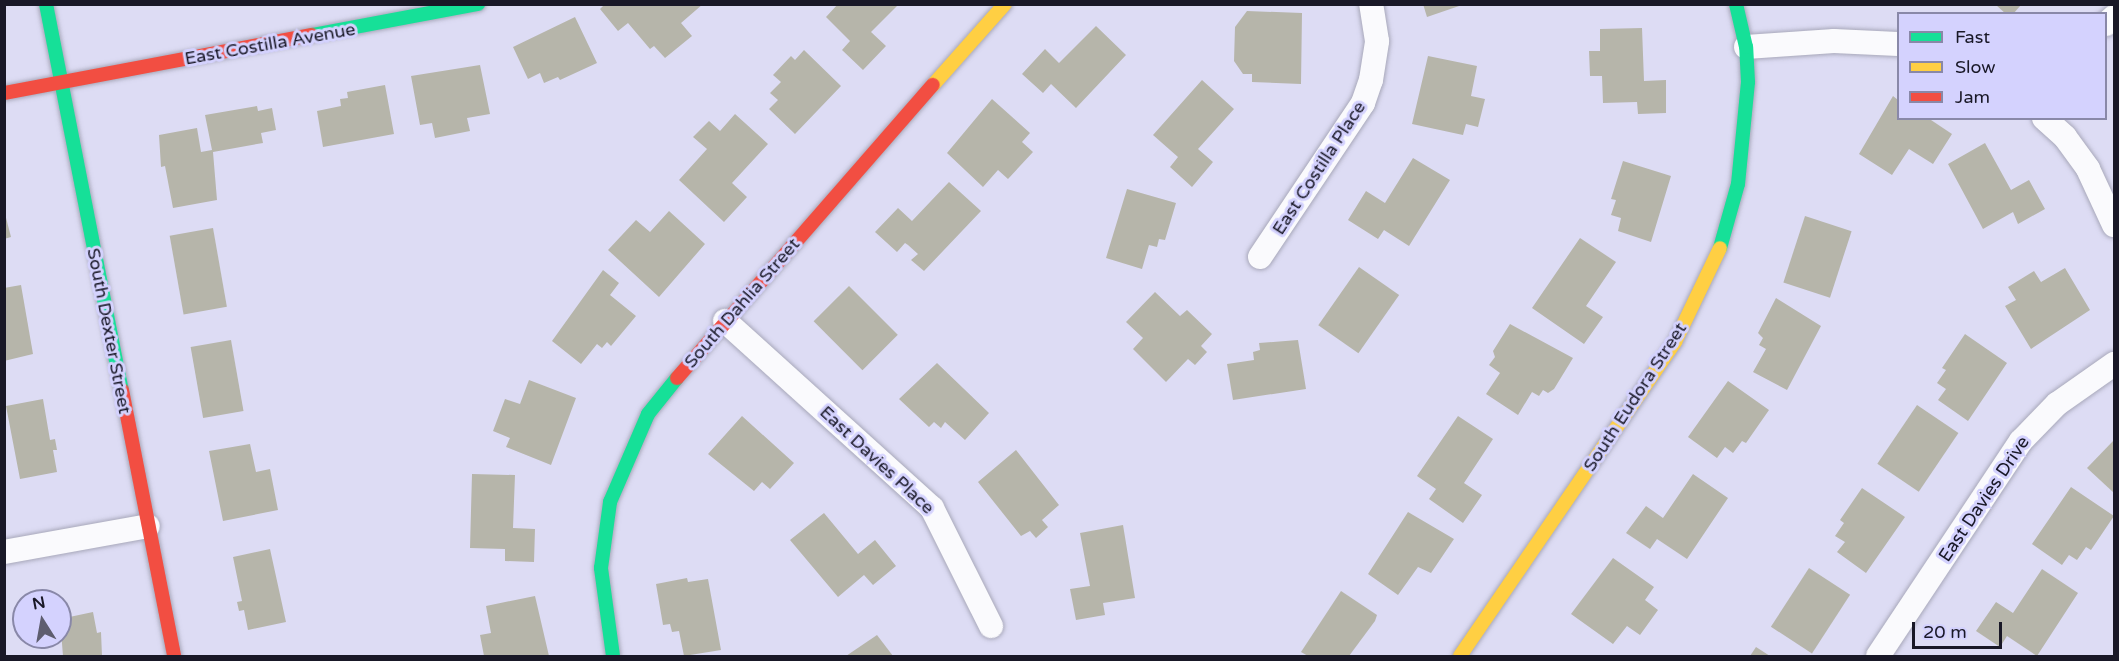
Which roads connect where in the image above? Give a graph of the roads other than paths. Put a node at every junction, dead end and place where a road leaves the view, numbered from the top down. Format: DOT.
graph roads {
  1 [pos="46,4"];
  2 [pos="478,4"];
  3 [pos="1005,4"];
  4 [pos="1371,4"];
  5 [pos="1736,4"];
  6 [pos="1897,44"];
  7 [pos="1746,47"];
  8 [pos="61,82"];
  9 [pos="4,93"];
  10 [pos="2046,120"];
  11 [pos="2115,225"];
  12 [pos="1260,257"];
  13 [pos="724,321"];
  14 [pos="2115,364"];
  15 [pos="148,526"];
  16 [pos="4,552"];
  17 [pos="991,626"];
  18 [pos="174,657"];
  19 [pos="613,657"];
  20 [pos="1460,657"];
  21 [pos="1878,657"];
  1 -- 8 [label="street, South Dexter Street"];
  2 -- 8 [label="street, East Costilla Avenue"];
  3 -- 13 [label="street, South Dahlia Street"];
  4 -- 12 [label="street, East Costilla Place"];
  5 -- 7 [label="street, South Eudora Street"];
  6 -- 7 [label="street"];
  7 -- 20 [label="street, South Eudora Street"];
  8 -- 9 [label="street, East Costilla Avenue"];
  8 -- 15 [label="street, South Dexter Street"];
  10 -- 11 [label="street"];
  13 -- 17 [label="street, East Davies Place"];
  13 -- 19 [label="street, South Dahlia Street"];
  14 -- 21 [label="street, East Davies Drive"];
  15 -- 16 [label="street"];
  15 -- 18 [label="street, South Dexter Street"];
}
